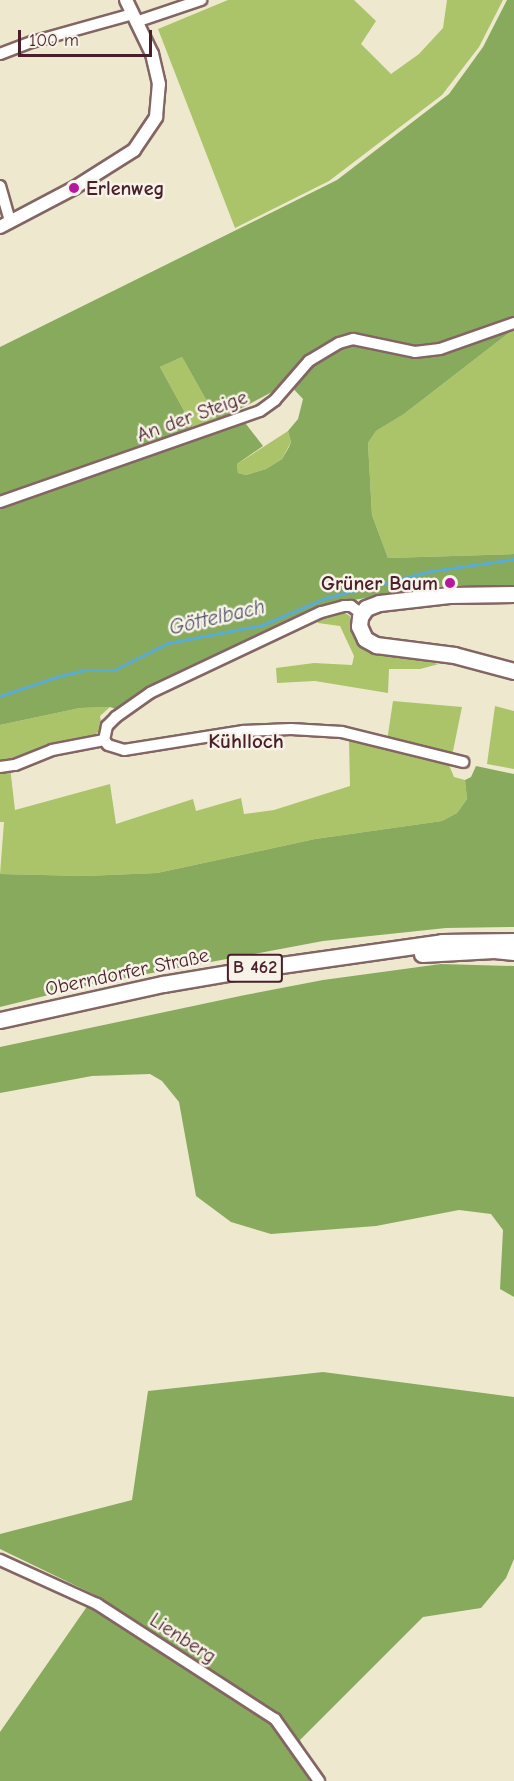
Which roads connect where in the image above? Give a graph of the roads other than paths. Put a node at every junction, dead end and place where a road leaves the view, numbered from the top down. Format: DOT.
graph roads {
  1 [pos="126,0"];
  2 [pos="201,0"];
  3 [pos="135,18"];
  4 [pos="0,54"];
  5 [pos="0,186"];
  6 [pos="5,225"];
  7 [pos="514,323"];
  8 [pos="0,502"];
  9 [pos="514,594"];
  10 [pos="362,614"];
  11 [pos="514,671"];
  12 [pos="104,740"];
  13 [pos="464,762"];
  14 [pos="0,767"];
  15 [pos="514,941"];
  16 [pos="514,952"];
  17 [pos="0,1020"];
  18 [pos="0,1030"];
  19 [pos="0,1560"];
  20 [pos="319,1781"];
  1 -- 3 [label="street"];
  2 -- 3 [label="street"];
  3 -- 4 [label="street"];
  3 -- 6 [label="street"];
  5 -- 6 [label="street"];
  7 -- 8 [label="street, An der Steige"];
  9 -- 10 [label="main road"];
  10 -- 11 [label="main road"];
  10 -- 12 [label="street"];
  12 -- 13 [label="street"];
  12 -- 14 [label="street"];
  15 -- 17 [label="main road, Oberndorfer Straße / B 462"];
  16 -- 18 [label="main road, Oberndorfer Straße / B 462"];
  19 -- 20 [label="street, Lienberg"];
}
